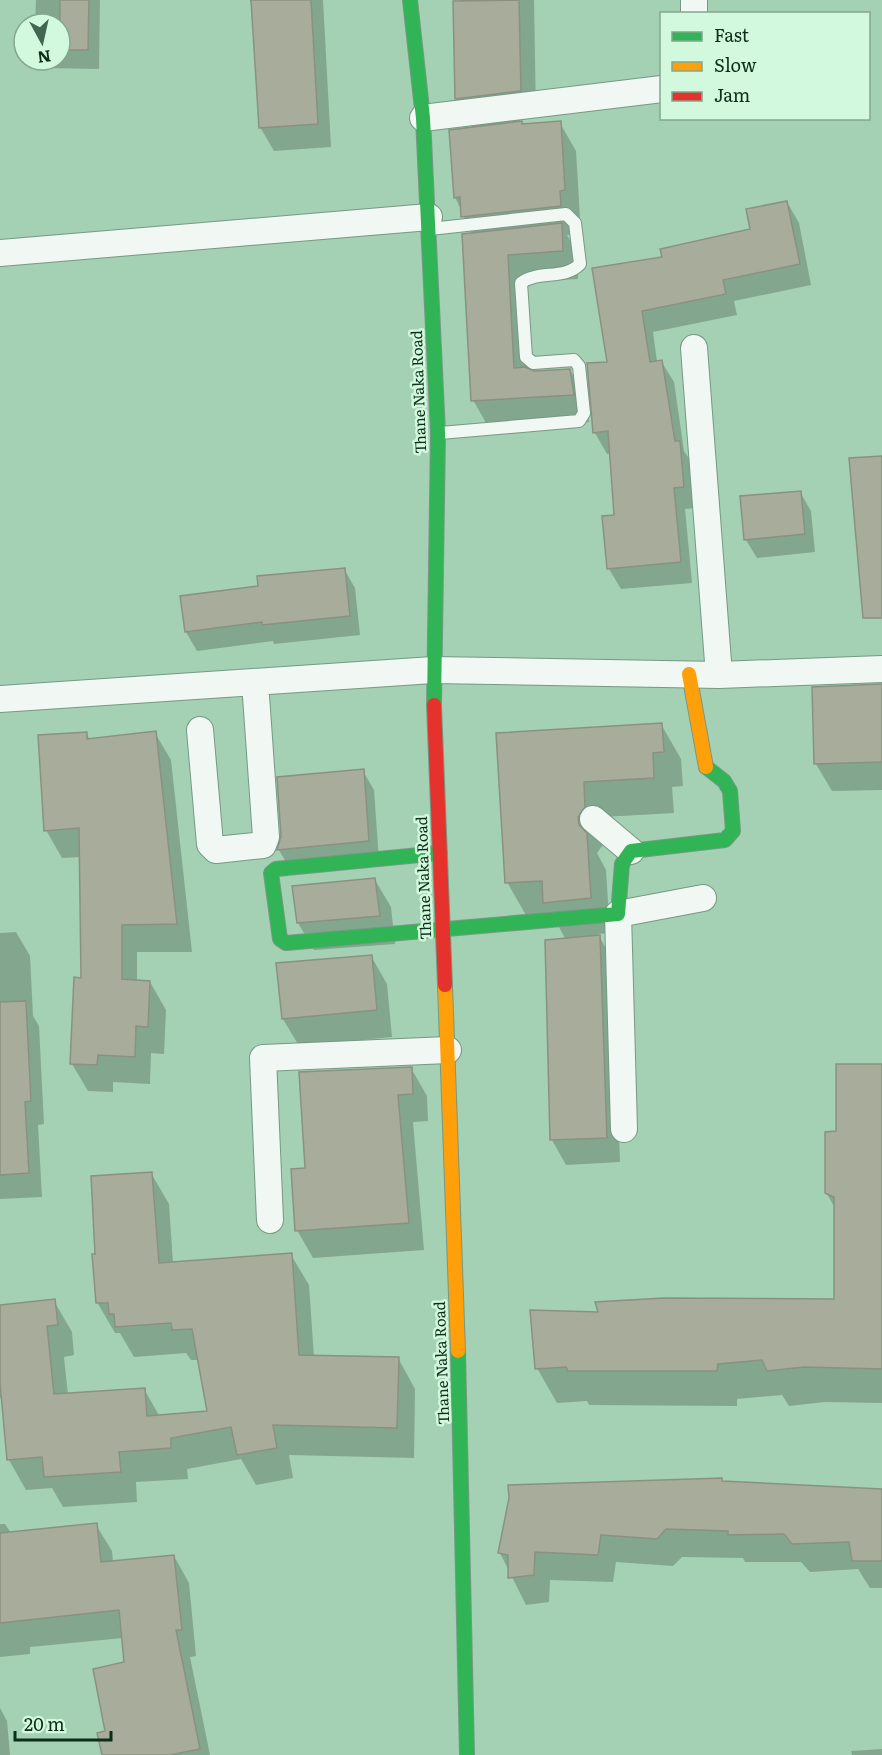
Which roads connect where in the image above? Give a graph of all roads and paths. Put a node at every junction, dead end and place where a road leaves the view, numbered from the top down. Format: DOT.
graph roads {
  1 [pos="410,0"];
  2 [pos="660,89"];
  3 [pos="423,118"];
  4 [pos="429,223"];
  5 [pos="0,253"];
  6 [pos="694,348"];
  7 [pos="438,433"];
  8 [pos="882,669"];
  9 [pos="433,670"];
  10 [pos="689,674"];
  11 [pos="719,675"];
  12 [pos="255,682"];
  13 [pos="0,699"];
  14 [pos="200,730"];
  15 [pos="593,819"];
  16 [pos="631,851"];
  17 [pos="440,853"];
  18 [pos="703,898"];
  19 [pos="618,914"];
  20 [pos="443,929"];
  21 [pos="448,1050"];
  22 [pos="624,1130"];
  23 [pos="270,1220"];
  24 [pos="467,1755"];
  1 -- 3 [label="main road, Thane Naka Road"];
  2 -- 3 [label="street"];
  3 -- 4 [label="main road, Thane Naka Road"];
  4 -- 5 [label="street"];
  4 -- 7 [label="main road, Thane Naka Road"];
  4 -- 7 [label="lane"];
  6 -- 11 [label="street"];
  7 -- 9 [label="main road, Thane Naka Road"];
  8 -- 11 [label="street"];
  9 -- 10 [label="street"];
  9 -- 12 [label="street"];
  9 -- 17 [label="main road, Thane Naka Road"];
  10 -- 11 [label="street"];
  10 -- 16 [label="main road"];
  12 -- 13 [label="street"];
  12 -- 14 [label="street"];
  15 -- 16 [label="street"];
  16 -- 19 [label="main road"];
  17 -- 20 [label="main road, Thane Naka Road"];
  17 -- 20 [label="main road"];
  18 -- 19 [label="street"];
  19 -- 20 [label="main road"];
  19 -- 22 [label="street"];
  20 -- 21 [label="main road, Thane Naka Road"];
  21 -- 23 [label="street"];
  21 -- 24 [label="main road, Thane Naka Road"];
}
